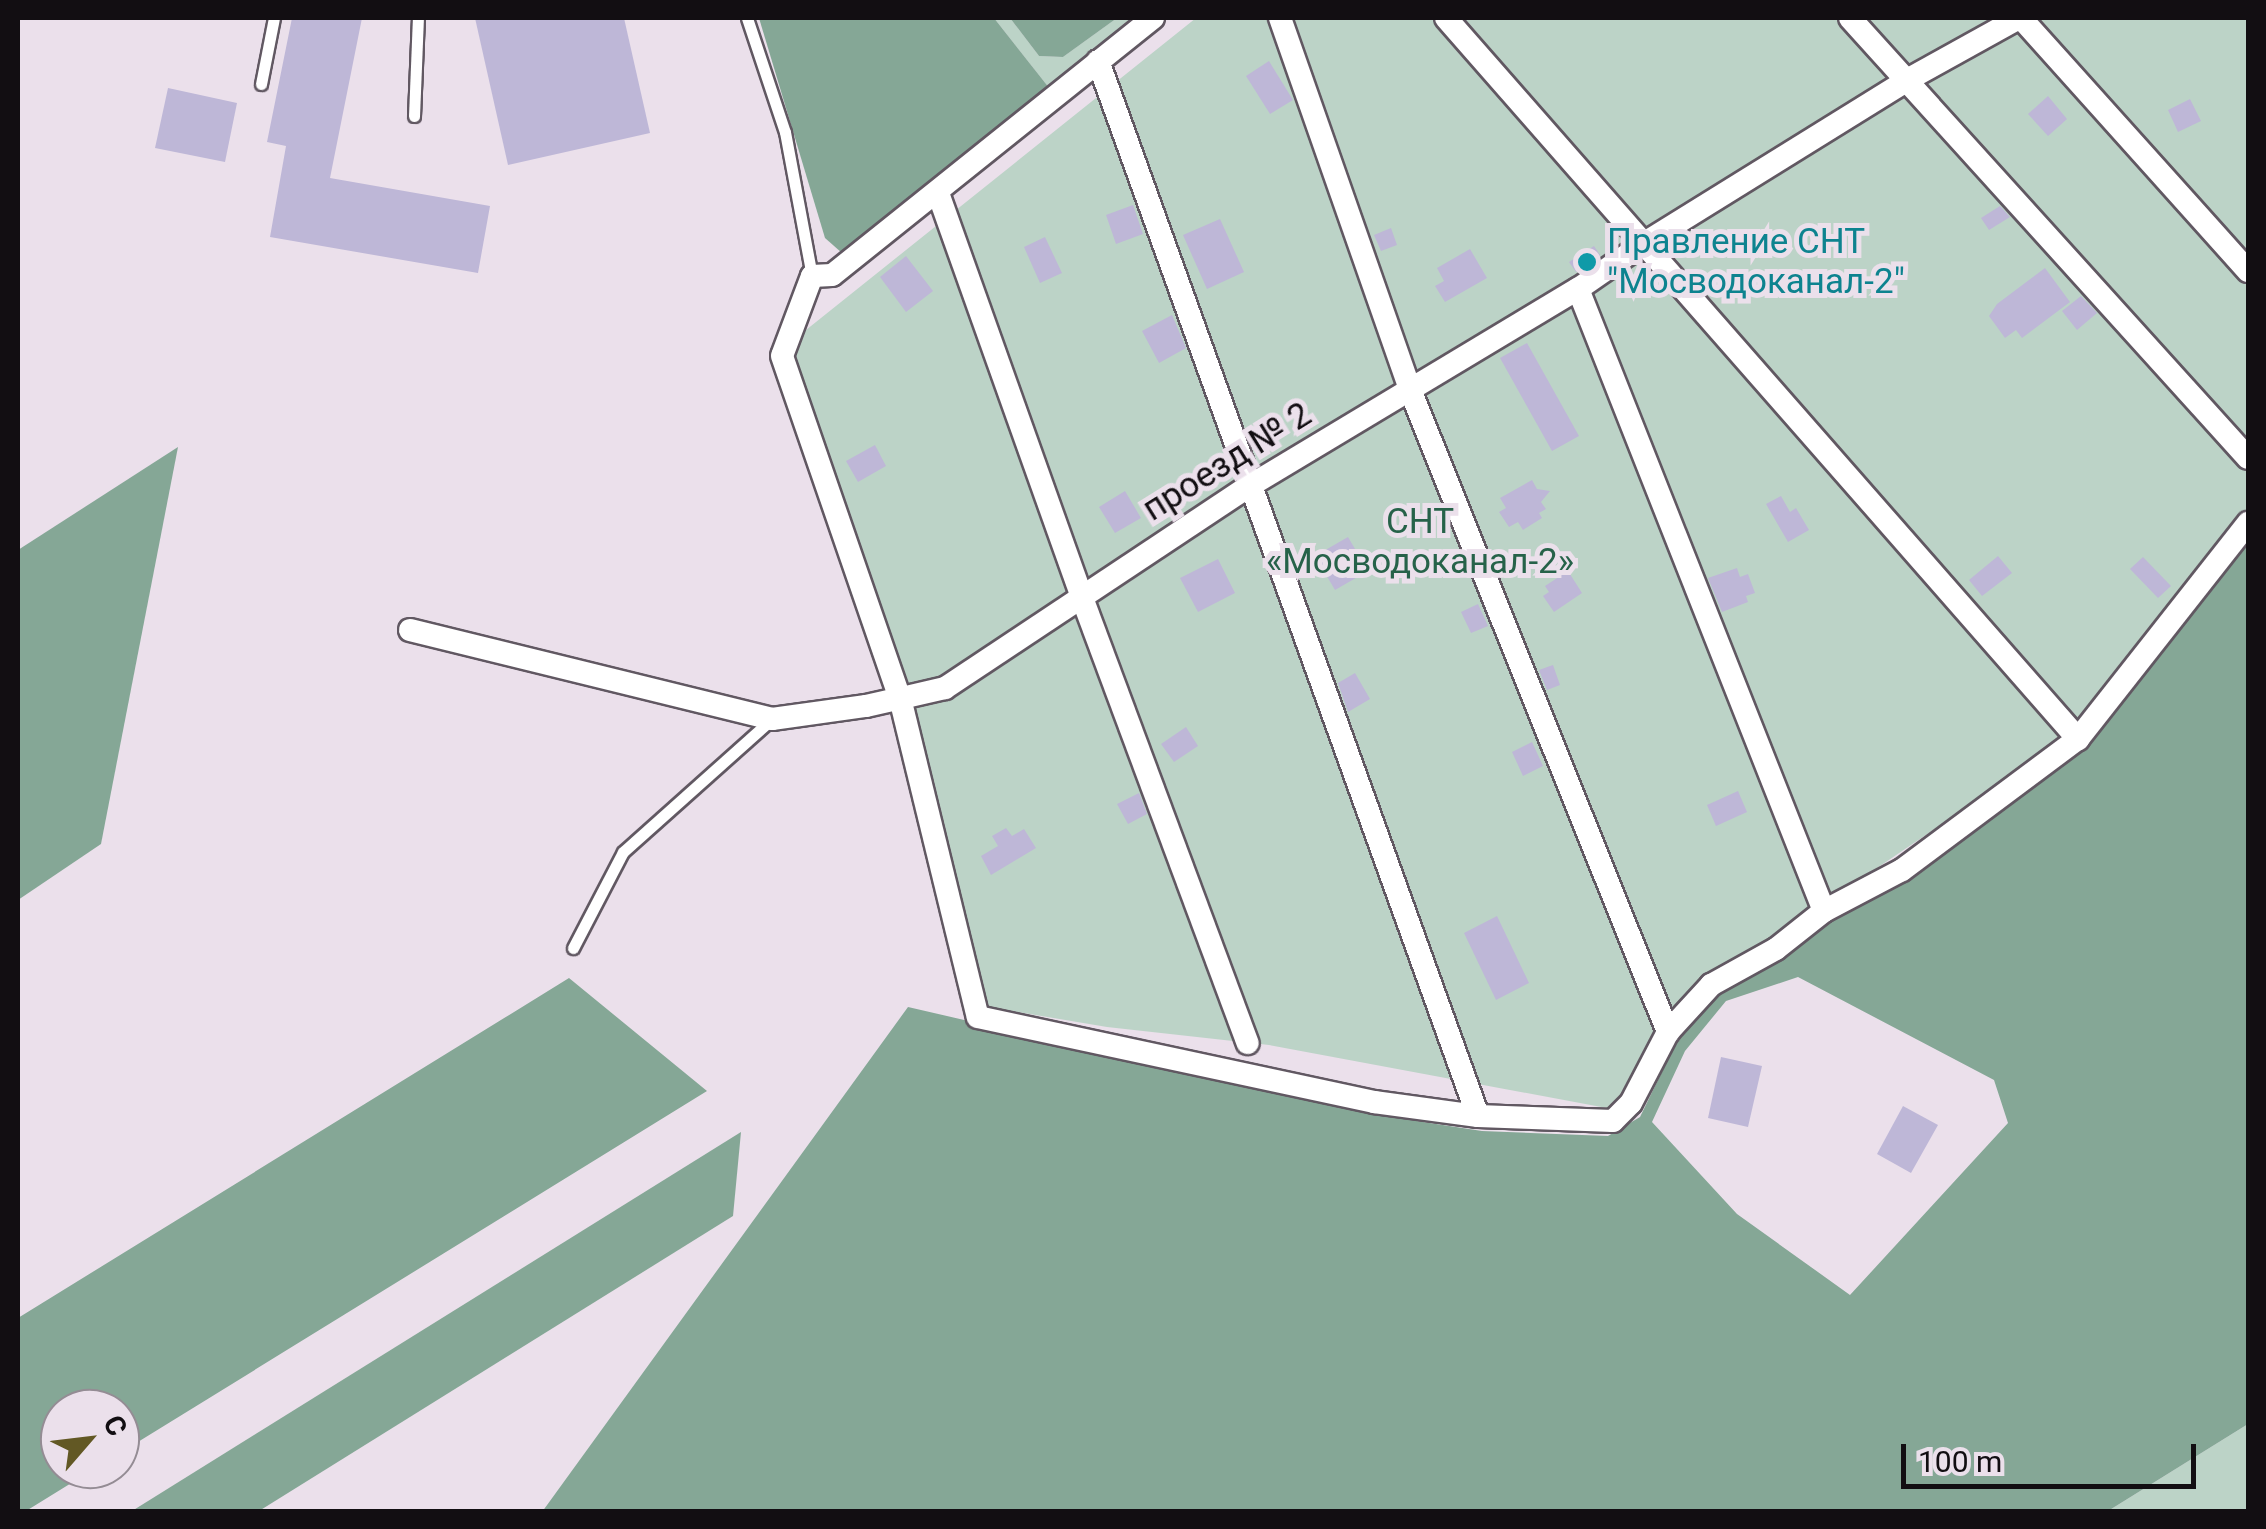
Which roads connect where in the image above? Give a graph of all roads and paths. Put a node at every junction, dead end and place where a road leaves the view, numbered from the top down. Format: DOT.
graph roads {
  1 [pos="274,18"];
  2 [pos="418,18"];
  3 [pos="746,18"];
  4 [pos="1153,18"];
  5 [pos="1280,18"];
  6 [pos="1446,18"];
  7 [pos="1850,18"];
  8 [pos="2020,18"];
  9 [pos="1098,61"];
  10 [pos="1907,80"];
  11 [pos="261,84"];
  12 [pos="414,116"];
  13 [pos="938,192"];
  14 [pos="1643,244"];
  15 [pos="2248,272"];
  16 [pos="812,276"];
  17 [pos="1578,290"];
  18 [pos="1411,392"];
  19 [pos="2248,458"];
  20 [pos="1248,488"];
  21 [pos="2248,523"];
  22 [pos="1081,595"];
  23 [pos="410,630"];
  24 [pos="900,698"];
  25 [pos="772,719"];
  26 [pos="2078,738"];
  27 [pos="1824,911"];
  28 [pos="572,948"];
  29 [pos="1668,1032"];
  30 [pos="1248,1043"];
  31 [pos="1478,1116"];
  1 -- 11 [label="lane"];
  2 -- 12 [label="lane"];
  3 -- 16 [label="lane"];
  4 -- 9 [label="street"];
  5 -- 18 [label="street"];
  6 -- 14 [label="street"];
  7 -- 10 [label="street"];
  8 -- 10 [label="street, проезд № 2"];
  8 -- 15 [label="street"];
  9 -- 13 [label="street"];
  9 -- 20 [label="street"];
  10 -- 14 [label="street, проезд № 2"];
  10 -- 19 [label="street"];
  13 -- 16 [label="street"];
  13 -- 22 [label="street"];
  14 -- 17 [label="street, проезд № 2"];
  14 -- 26 [label="street"];
  16 -- 24 [label="street"];
  17 -- 18 [label="street, проезд № 2"];
  17 -- 27 [label="street"];
  18 -- 20 [label="street, проезд № 2"];
  18 -- 29 [label="street"];
  20 -- 22 [label="street, проезд № 2"];
  20 -- 31 [label="street"];
  21 -- 26 [label="street"];
  22 -- 24 [label="street, проезд № 2"];
  22 -- 30 [label="street"];
  23 -- 25 [label="street, проезд № 2"];
  24 -- 25 [label="street, проезд № 2"];
  24 -- 31 [label="street"];
  25 -- 28 [label="lane"];
  26 -- 27 [label="street"];
  27 -- 29 [label="street"];
  29 -- 31 [label="street"];
}
